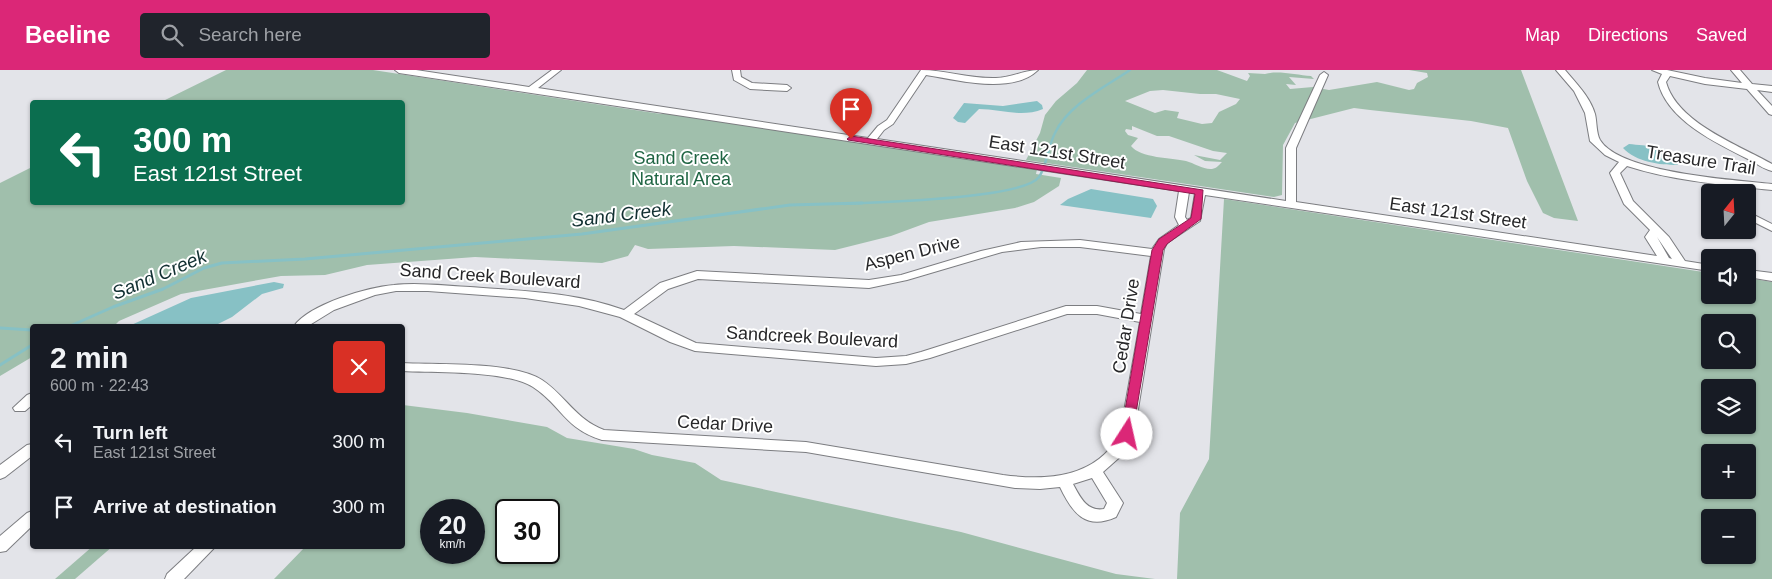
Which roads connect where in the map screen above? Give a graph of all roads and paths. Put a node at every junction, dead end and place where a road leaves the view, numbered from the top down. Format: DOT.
graph roads {
  1 [pos="399,70"];
  2 [pos="544,70"];
  3 [pos="557,70"];
  4 [pos="736,70"];
  5 [pos="1034,70"];
  6 [pos="1560,70"];
  7 [pos="1656,70"];
  8 [pos="1735,70"];
  9 [pos="924,71"];
  10 [pos="1667,73"];
  11 [pos="1324,75"];
  12 [pos="1750,86"];
  13 [pos="519,88"];
  14 [pos="787,88"];
  15 [pos="1772,89"];
  16 [pos="530,90"];
  17 [pos="1772,112"];
  18 [pos="890,122"];
  19 [pos="870,142"];
  20 [pos="881,143"];
  21 [pos="1626,162"];
  22 [pos="1772,168"];
  23 [pos="1719,180"];
  24 [pos="1722,184"];
  25 [pos="1772,187"];
  26 [pos="1184,189"];
  27 [pos="1200,192"];
  28 [pos="1291,205"];
  29 [pos="1756,219"];
  30 [pos="1184,225"];
  31 [pos="1772,228"];
  32 [pos="1655,230"];
  33 [pos="1157,253"];
  34 [pos="1665,262"];
  35 [pos="1681,264"];
  36 [pos="1701,267"];
  37 [pos="1756,275"];
  38 [pos="1772,277"];
  39 [pos="625,315"];
  40 [pos="1147,319"];
  41 [pos="303,324"];
  42 [pos="405,367"];
  43 [pos="30,450"];
  44 [pos="1095,471"];
  45 [pos="0,473"];
  46 [pos="1064,481"];
  47 [pos="30,519"];
  48 [pos="0,546"];
  49 [pos="205,549"];
  50 [pos="173,579"];
  1 -- 13 [label="street, East 121st Street"];
  2 -- 13 [label="street"];
  3 -- 16 [label="street"];
  4 -- 14 [label="street"];
  5 -- 9 [label="street"];
  6 -- 21 [label="street, Treasure Trail"];
  7 -- 10 [label="street"];
  8 -- 12 [label="street"];
  9 -- 18 [label="street"];
  10 -- 12 [label="street"];
  10 -- 22 [label="street"];
  11 -- 28 [label="street"];
  12 -- 15 [label="street"];
  12 -- 17 [label="street"];
  13 -- 16 [label="street, East 121st Street"];
  16 -- 19 [label="street, East 121st Street"];
  18 -- 19 [label="street"];
  18 -- 20 [label="street"];
  19 -- 20 [label="street, East 121st Street"];
  20 -- 26 [label="street, East 121st Street"];
  21 -- 23 [label="street, Treasure Trail"];
  21 -- 32 [label="street"];
  23 -- 24 [label="street"];
  23 -- 25 [label="street, Treasure Trail"];
  26 -- 27 [label="street, East 121st Street"];
  26 -- 30 [label="street"];
  27 -- 28 [label="street, East 121st Street"];
  27 -- 30 [label="street"];
  28 -- 34 [label="street, East 121st Street"];
  29 -- 31 [label="street"];
  30 -- 33 [label="street"];
  32 -- 34 [label="street"];
  32 -- 35 [label="street"];
  33 -- 39 [label="street, Aspen Drive"];
  33 -- 40 [label="street, Cedar Drive"];
  34 -- 35 [label="street, East 121st Street"];
  35 -- 36 [label="street, East 121st Street"];
  37 -- 38 [label="street"];
  39 -- 40 [label="street, Sandcreek Boulevard"];
  39 -- 41 [label="street, Sand Creek Boulevard"];
  40 -- 44 [label="street, Cedar Drive"];
  42 -- 46 [label="street, Cedar Drive"];
  43 -- 45 [label="street"];
  44 -- 46 [label="street, Cedar Drive"];
  44 -- 46 [label="street"];
  47 -- 48 [label="street"];
  49 -- 50 [label="street"];
}
